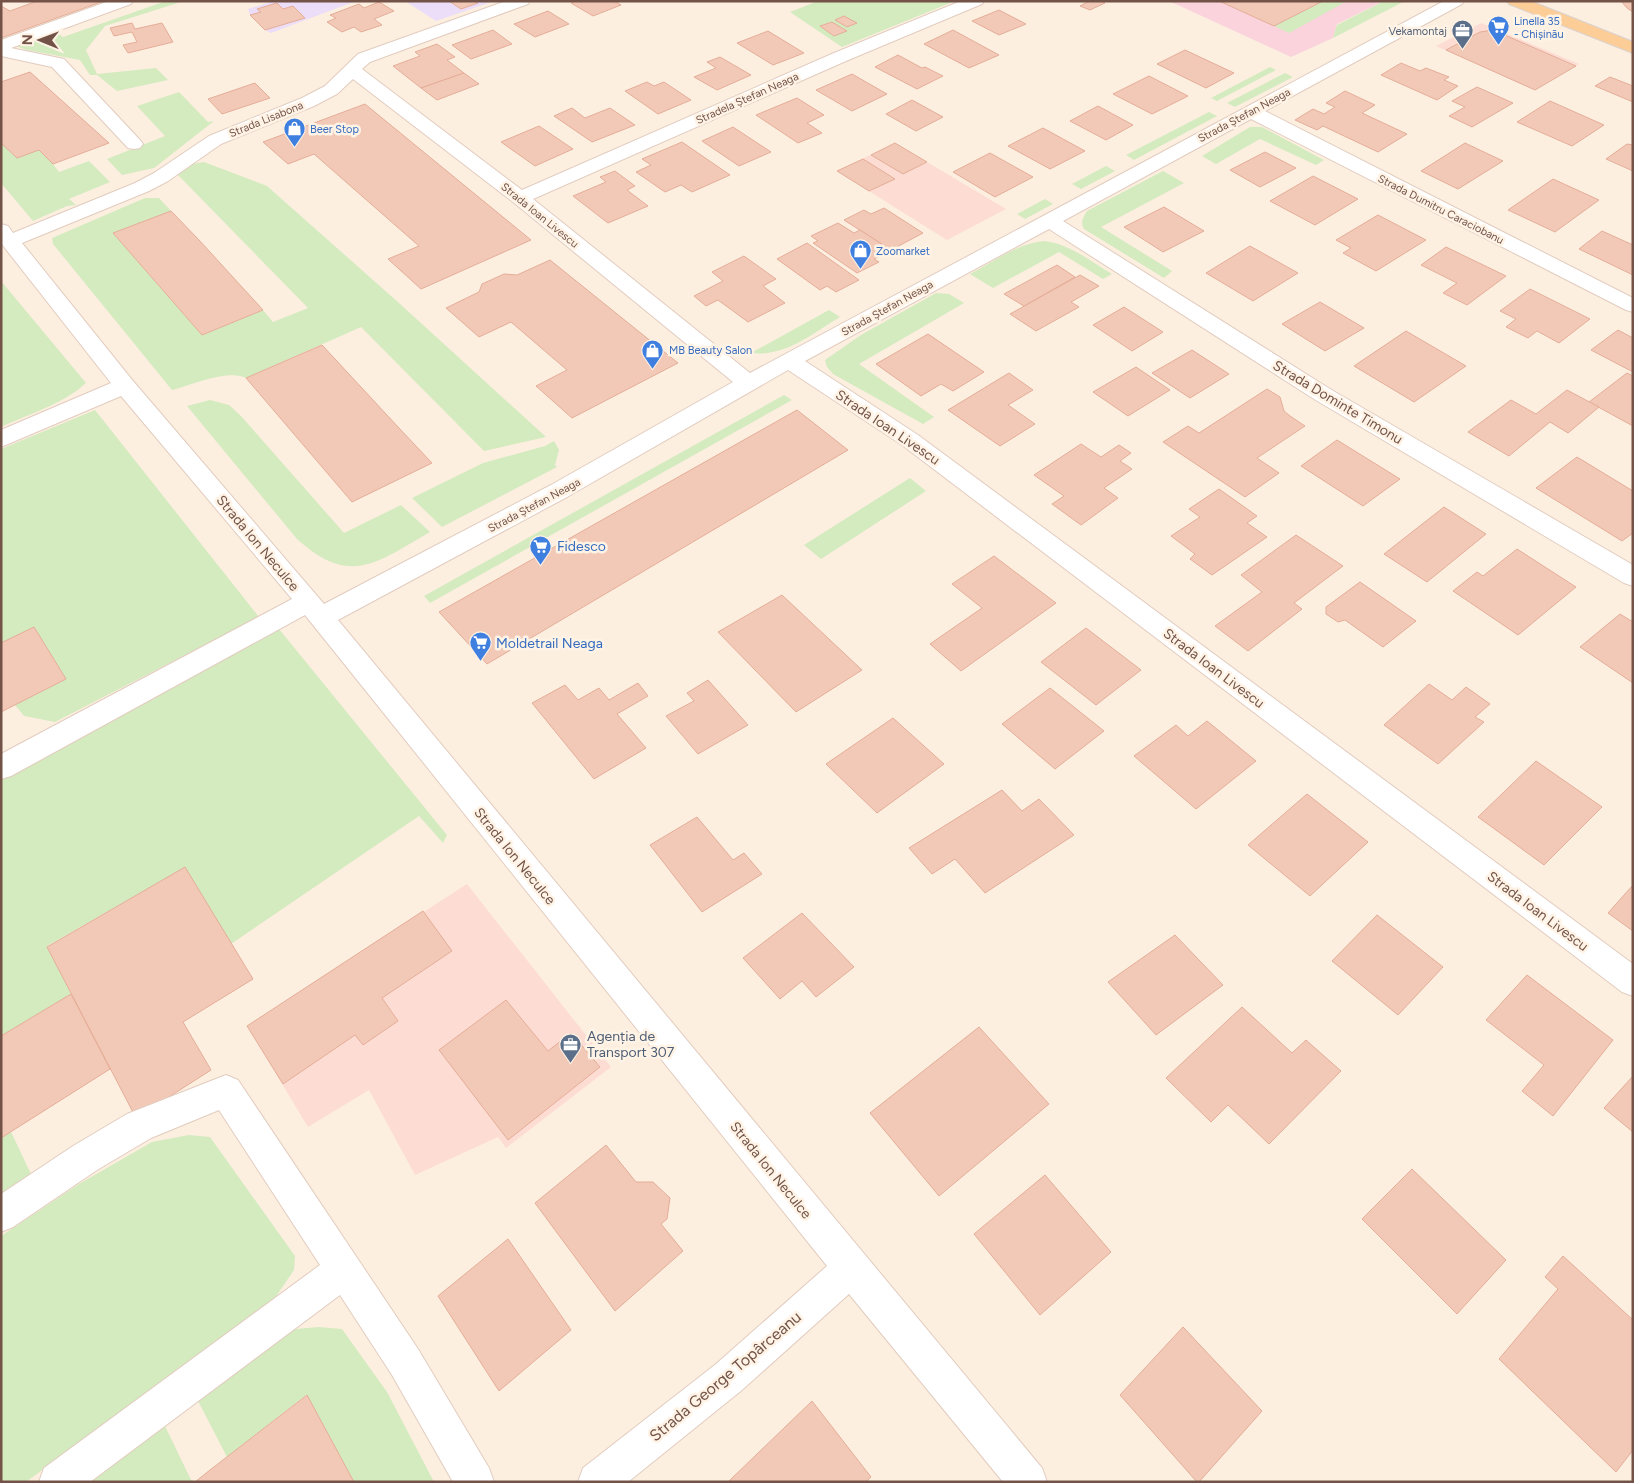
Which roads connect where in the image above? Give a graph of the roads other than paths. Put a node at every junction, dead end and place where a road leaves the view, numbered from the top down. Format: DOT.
graph roads {
  1 [pos="124,1"];
  2 [pos="522,1"];
  3 [pos="976,1"];
  4 [pos="1456,1"];
  5 [pos="1515,1"];
  6 [pos="1,46"];
  7 [pos="1633,48"];
  8 [pos="1,51"];
  9 [pos="351,69"];
  10 [pos="1250,112"];
  11 [pos="134,144"];
  12 [pos="520,198"];
  13 [pos="1048,220"];
  14 [pos="6,236"];
  15 [pos="1633,306"];
  16 [pos="789,361"];
  17 [pos="748,383"];
  18 [pos="125,386"];
  19 [pos="1,439"];
  20 [pos="1633,577"];
  21 [pos="314,610"];
  22 [pos="1,768"];
  23 [pos="1633,982"];
  24 [pos="1,1215"];
  25 [pos="850,1268"];
  26 [pos="343,1270"];
  27 [pos="58,1482"];
  28 [pos="475,1482"];
  29 [pos="598,1482"];
  30 [pos="1028,1482"];
  1 -- 6 [label="street"];
  2 -- 9 [label="street, Strada Lisabona"];
  3 -- 12 [label="street, Stradela Ștefan Neaga"];
  4 -- 10 [label="street, Strada Ștefan Neaga"];
  5 -- 7 [label="main road"];
  8 -- 11 [label="street"];
  9 -- 12 [label="street, Strada Ioan Livescu"];
  9 -- 14 [label="street, Strada Lisabona"];
  10 -- 13 [label="street, Strada Ștefan Neaga"];
  10 -- 15 [label="street, Strada Dumitru Caraciobanu"];
  12 -- 17 [label="street, Strada Ioan Livescu"];
  13 -- 16 [label="street, Strada Ștefan Neaga"];
  13 -- 20 [label="street, Strada Dominte Timonu"];
  14 -- 18 [label="street, Strada Ion Neculce"];
  16 -- 17 [label="street, Strada Ștefan Neaga"];
  16 -- 23 [label="street, Strada Ioan Livescu"];
  17 -- 21 [label="street, Strada Ștefan Neaga"];
  18 -- 19 [label="street"];
  18 -- 21 [label="street, Strada Ion Neculce"];
  21 -- 22 [label="street, Strada Ștefan Neaga"];
  21 -- 25 [label="street, Strada Ion Neculce"];
  24 -- 26 [label="street"];
  25 -- 29 [label="street, Strada George Topârceanu"];
  25 -- 30 [label="street, Strada Ion Neculce"];
  26 -- 27 [label="street"];
  26 -- 28 [label="street"];
}
